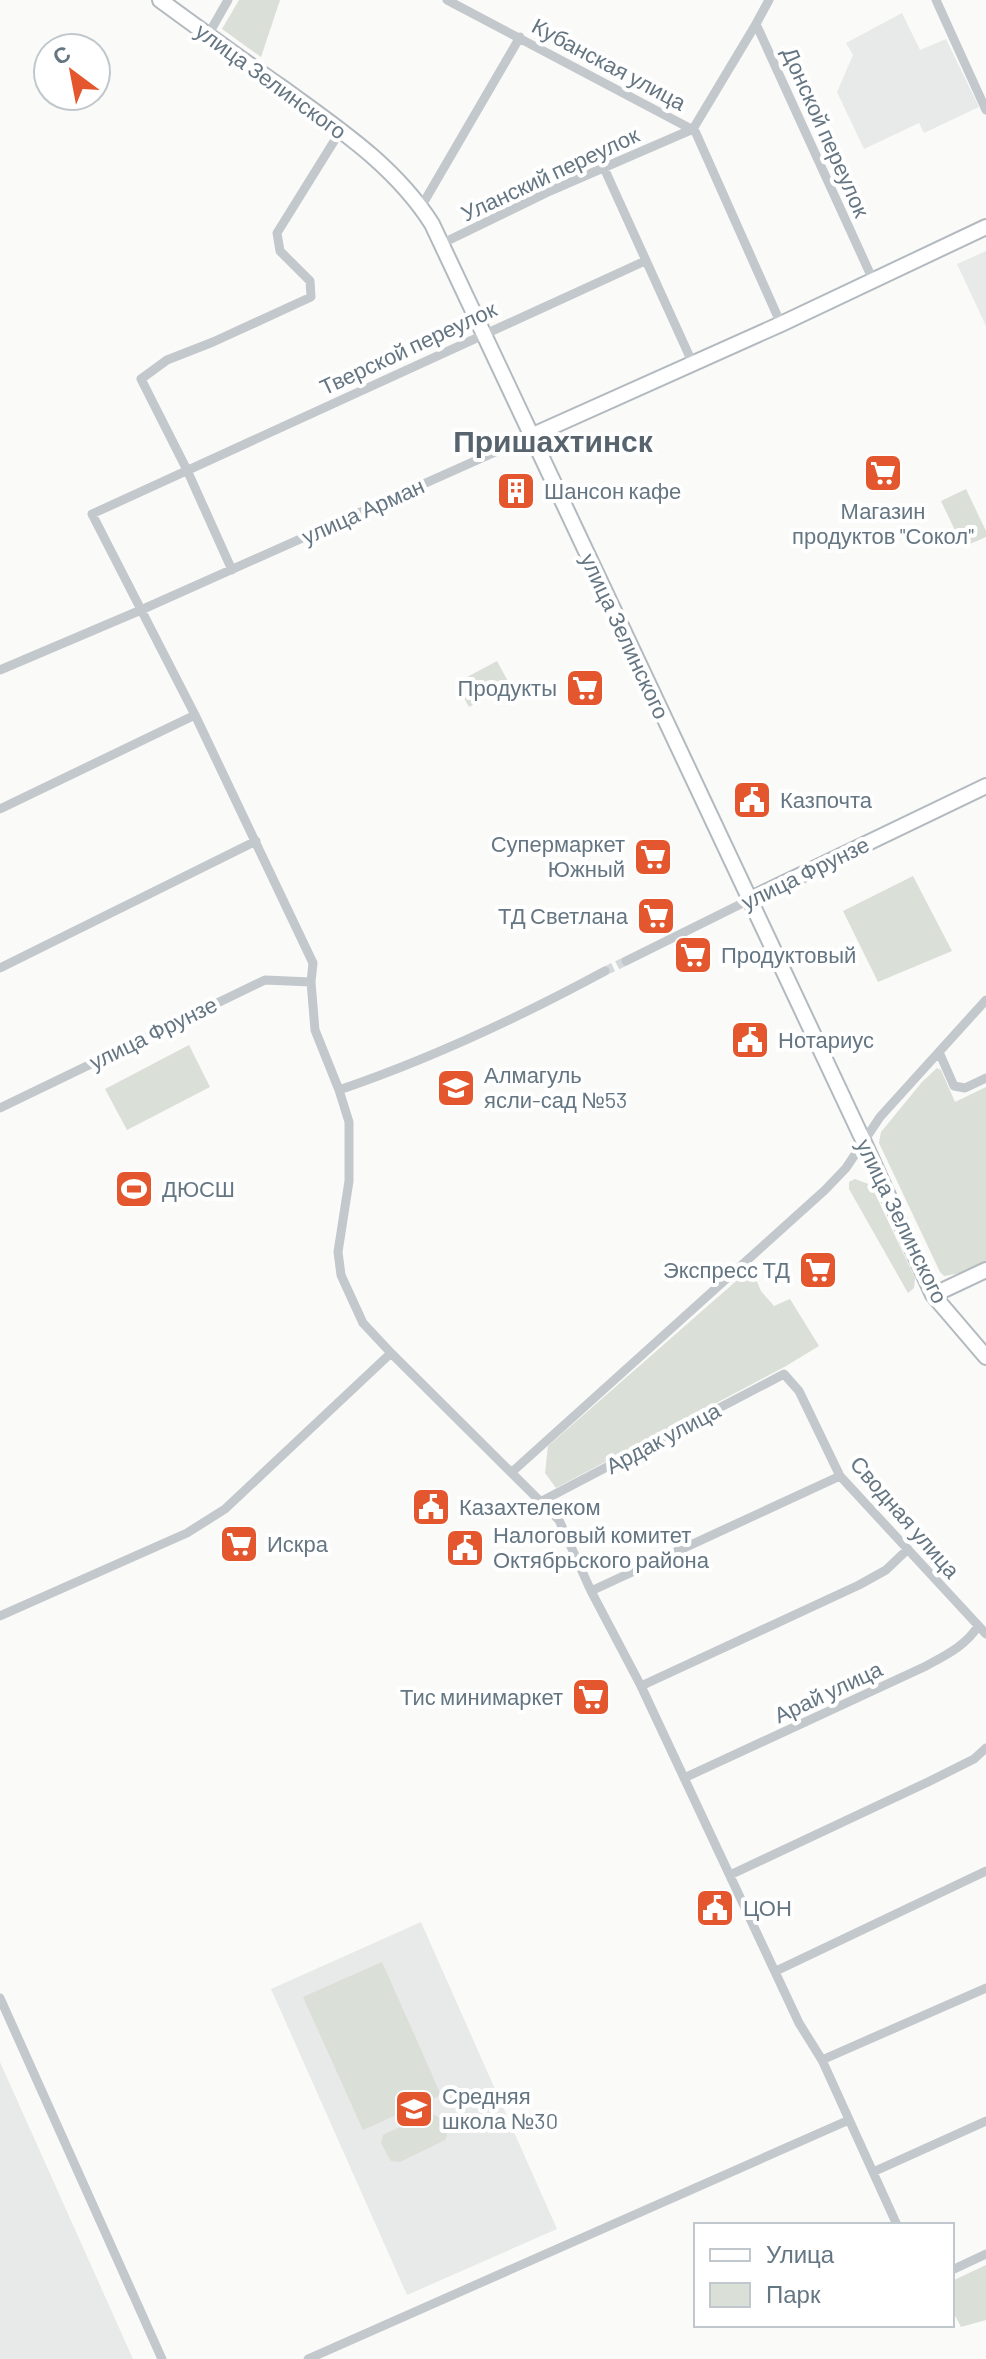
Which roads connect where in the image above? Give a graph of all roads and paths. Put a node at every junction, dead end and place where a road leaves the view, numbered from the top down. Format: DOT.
graph roads {
  1 [pos="160,0"];
  2 [pos="228,0"];
  3 [pos="447,0"];
  4 [pos="769,0"];
  5 [pos="937,0"];
  6 [pos="756,24"];
  7 [pos="208,35"];
  8 [pos="520,37"];
  9 [pos="986,110"];
  10 [pos="693,129"];
  11 [pos="341,130"];
  12 [pos="604,168"];
  13 [pos="421,207"];
  14 [pos="986,227"];
  15 [pos="443,243"];
  16 [pos="645,261"];
  17 [pos="873,280"];
  18 [pos="781,324"];
  19 [pos="485,332"];
  20 [pos="693,364"];
  21 [pos="531,436"];
  22 [pos="187,470"];
  23 [pos="232,570"];
  24 [pos="141,610"];
  25 [pos="0,670"];
  26 [pos="195,715"];
  27 [pos="986,786"];
  28 [pos="0,809"];
  29 [pos="256,841"];
  30 [pos="749,900"];
  31 [pos="626,961"];
  32 [pos="0,968"];
  33 [pos="605,971"];
  34 [pos="311,982"];
  35 [pos="986,1000"];
  36 [pos="939,1052"];
  37 [pos="986,1078"];
  38 [pos="339,1090"];
  39 [pos="0,1108"];
  40 [pos="863,1140"];
  41 [pos="986,1270"];
  42 [pos="933,1295"];
  43 [pos="391,1353"];
  44 [pos="986,1357"];
  45 [pos="784,1374"];
  46 [pos="512,1472"];
  47 [pos="840,1476"];
  48 [pos="542,1501"];
  49 [pos="908,1549"];
  50 [pos="591,1591"];
  51 [pos="0,1616"];
  52 [pos="982,1630"];
  53 [pos="641,1686"];
  54 [pos="986,1748"];
  55 [pos="684,1778"];
  56 [pos="986,1871"];
  57 [pos="730,1875"];
  58 [pos="776,1971"];
  59 [pos="986,1988"];
  60 [pos="0,1998"];
  61 [pos="822,2060"];
  62 [pos="849,2120"];
  63 [pos="986,2121"];
  64 [pos="873,2172"];
  65 [pos="896,2223"];
  66 [pos="986,2254"];
  67 [pos="954,2269"];
  68 [pos="162,2359"];
  69 [pos="308,2359"];
  1 -- 7 [label="main road, улица Зелинского"];
  2 -- 7 [label="street"];
  3 -- 8 [label="street, Кубанская улица"];
  4 -- 6 [label="street"];
  5 -- 9 [label="street"];
  6 -- 10 [label="street"];
  6 -- 17 [label="street, Донской переулок"];
  7 -- 11 [label="main road, улица Зелинского"];
  8 -- 10 [label="street, Кубанская улица"];
  8 -- 13 [label="street"];
  10 -- 12 [label="street, Уланский переулок"];
  10 -- 18 [label="street, Кубанская улица"];
  11 -- 13 [label="main road, улица Зелинского"];
  11 -- 22 [label="street"];
  12 -- 15 [label="street, Уланский переулок"];
  12 -- 16 [label="street"];
  13 -- 15 [label="main road, улица Зелинского"];
  14 -- 17 [label="main road, улица Арман"];
  15 -- 19 [label="main road, улица Зелинского"];
  16 -- 19 [label="street, Тверской переулок"];
  16 -- 20 [label="street"];
  17 -- 18 [label="main road, улица Арман"];
  18 -- 20 [label="main road, улица Арман"];
  19 -- 21 [label="main road, улица Зелинского"];
  19 -- 22 [label="street, Тверской переулок"];
  20 -- 21 [label="main road, улица Арман"];
  21 -- 23 [label="street, улица Арман"];
  21 -- 30 [label="main road, улица Зелинского"];
  22 -- 23 [label="street"];
  22 -- 24 [label="street, Тверской переулок"];
  23 -- 24 [label="street, улица Арман"];
  24 -- 25 [label="street, улица Арман"];
  24 -- 26 [label="street"];
  26 -- 28 [label="street"];
  26 -- 29 [label="street"];
  27 -- 30 [label="main road, улица Фрунзе"];
  29 -- 32 [label="street"];
  29 -- 34 [label="street"];
  30 -- 31 [label="street, улица Фрунзе"];
  30 -- 40 [label="main road, улица Зелинского"];
  33 -- 38 [label="street"];
  34 -- 38 [label="street"];
  34 -- 39 [label="street, улица Фрунзе"];
  35 -- 36 [label="street"];
  36 -- 37 [label="street"];
  36 -- 40 [label="street"];
  38 -- 43 [label="street"];
  40 -- 42 [label="main road, улица Зелинского"];
  40 -- 46 [label="street"];
  41 -- 42 [label="main road"];
  42 -- 44 [label="main road, улица Зелинского"];
  43 -- 46 [label="street"];
  43 -- 51 [label="street"];
  45 -- 47 [label="street, Сводная улица"];
  45 -- 48 [label="street, Ардак улица"];
  46 -- 48 [label="street"];
  47 -- 49 [label="street, Сводная улица"];
  47 -- 50 [label="street"];
  48 -- 50 [label="street"];
  49 -- 52 [label="street, Сводная улица"];
  49 -- 53 [label="street"];
  50 -- 53 [label="street"];
  52 -- 55 [label="street, Арай улица"];
  53 -- 55 [label="street"];
  54 -- 57 [label="street"];
  55 -- 57 [label="street"];
  56 -- 58 [label="street"];
  57 -- 58 [label="street"];
  58 -- 61 [label="street"];
  59 -- 61 [label="street"];
  60 -- 68 [label="street"];
  61 -- 62 [label="street"];
  62 -- 64 [label="street"];
  62 -- 69 [label="street"];
  63 -- 64 [label="street"];
  64 -- 65 [label="street"];
  66 -- 67 [label="street"];
}
